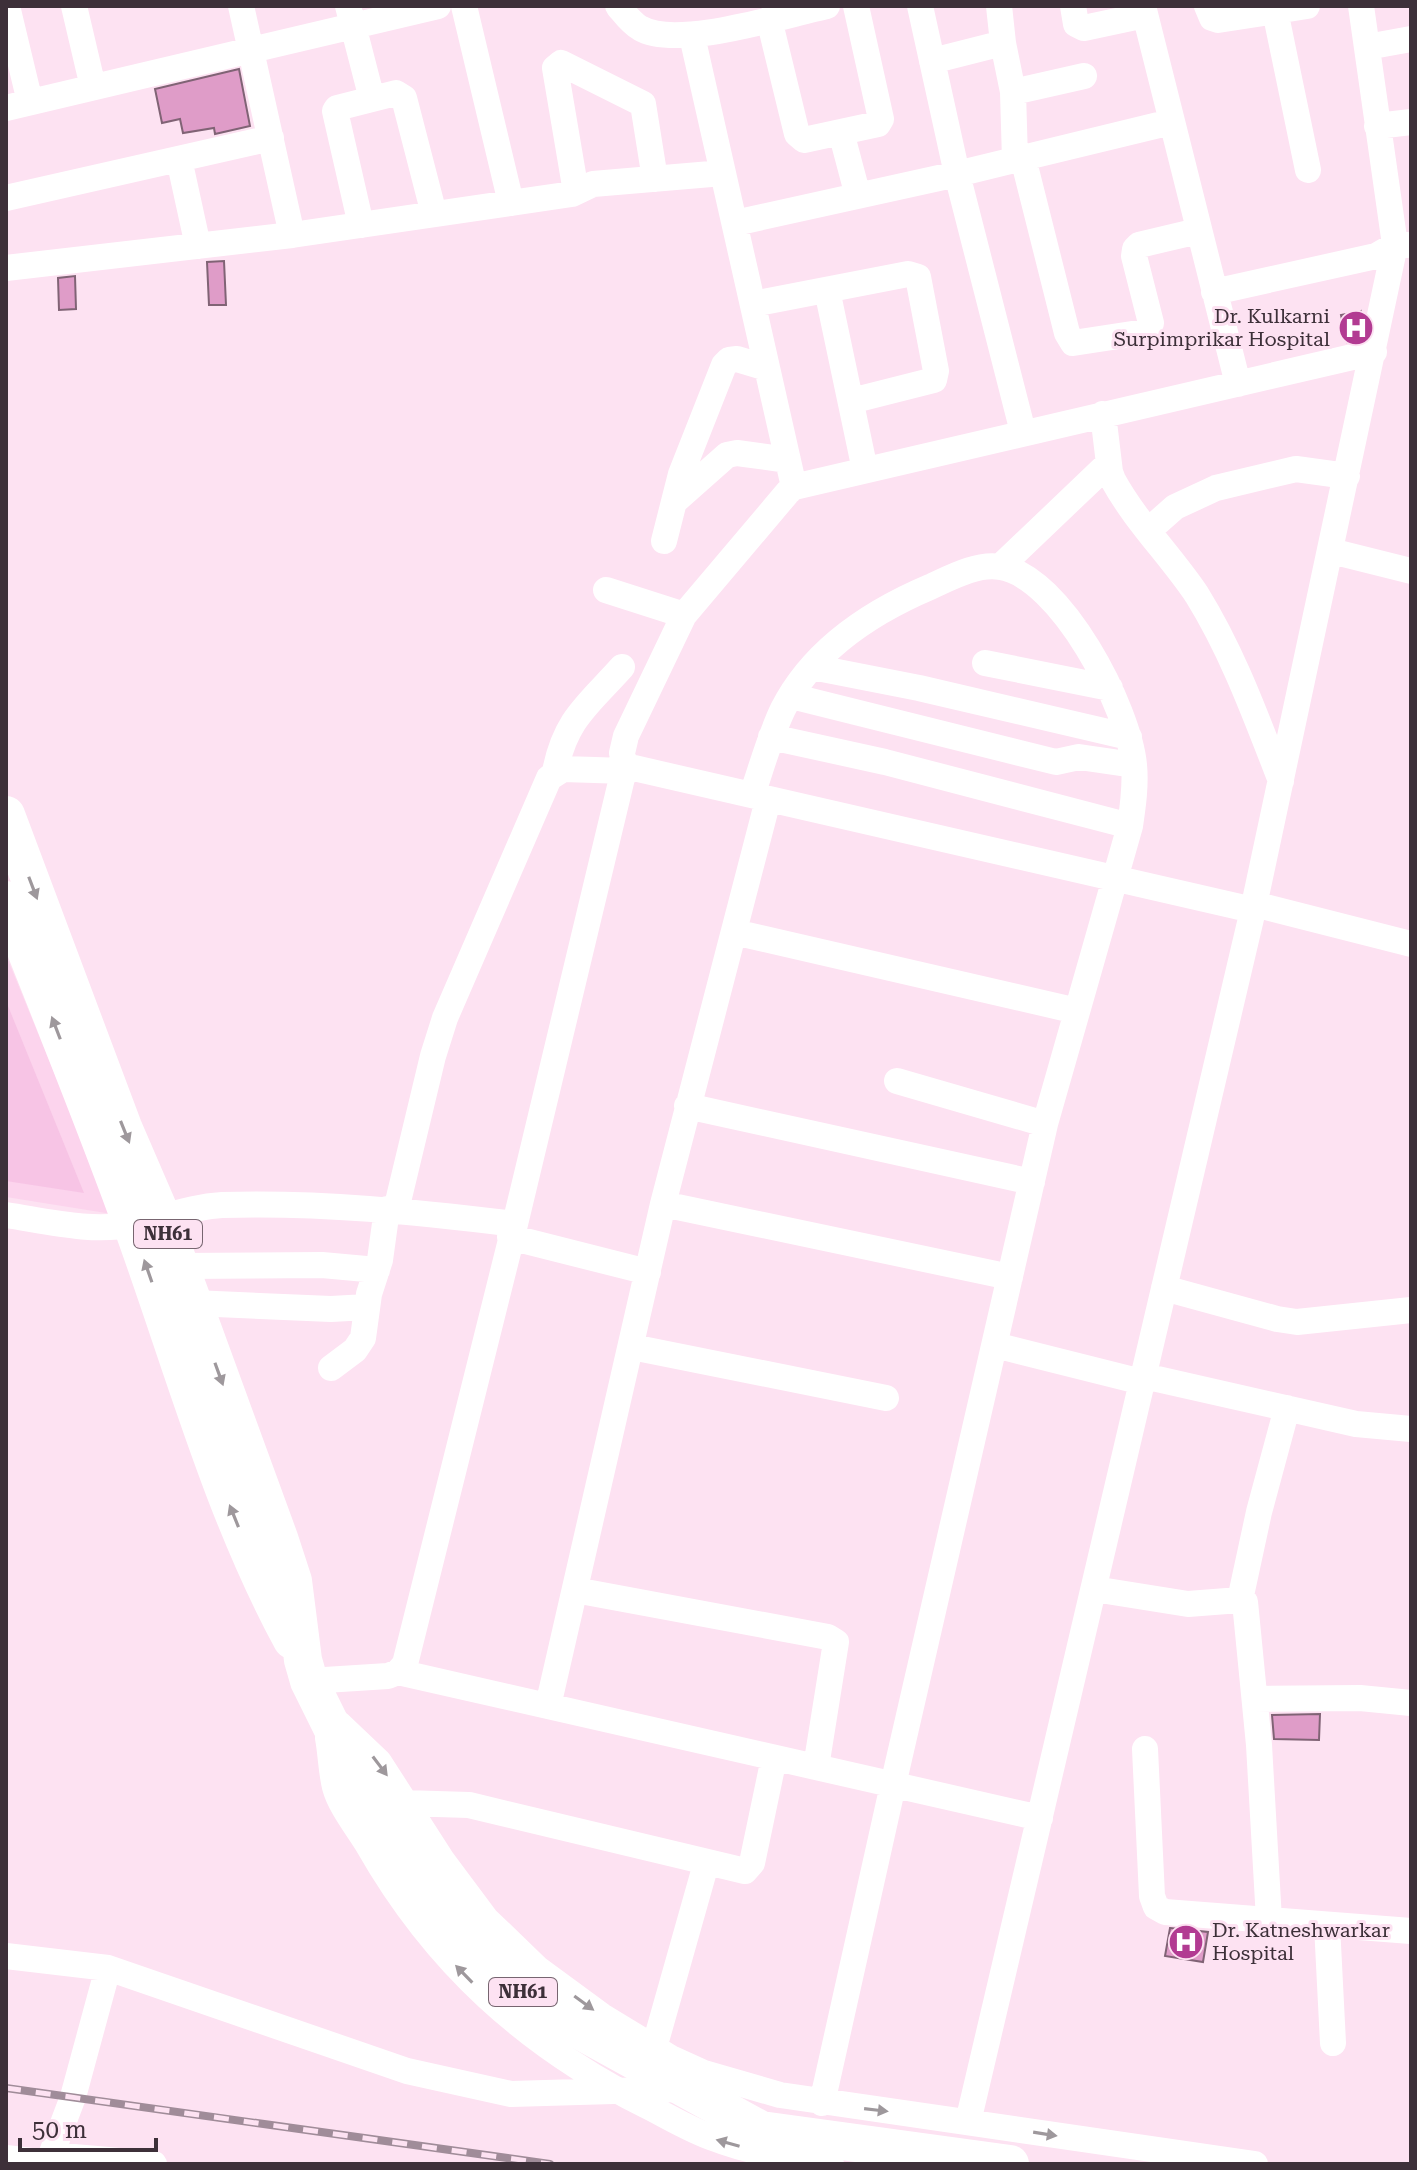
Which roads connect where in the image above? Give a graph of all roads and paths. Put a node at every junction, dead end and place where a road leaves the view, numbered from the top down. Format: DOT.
graph roads {
  1 [pos="7,6"];
  2 [pos="74,6"];
  3 [pos="241,6"];
  4 [pos="438,6"];
  5 [pos="464,6"];
  6 [pos="618,6"];
  7 [pos="827,6"];
  8 [pos="856,6"];
  9 [pos="920,6"];
  10 [pos="999,6"];
  11 [pos="1073,6"];
  12 [pos="1207,6"];
  13 [pos="1307,6"];
  14 [pos="1361,6"];
  15 [pos="1275,9"];
  16 [pos="1144,10"];
  17 [pos="350,16"];
  18 [pos="769,19"];
  19 [pos="692,36"];
  20 [pos="1411,39"];
  21 [pos="1003,43"];
  22 [pos="1367,47"];
  23 [pos="251,50"];
  24 [pos="932,61"];
  25 [pos="1084,76"];
  26 [pos="93,87"];
  27 [pos="1013,92"];
  28 [pos="372,99"];
  29 [pos="18,105"];
  30 [pos="1171,122"];
  31 [pos="1411,122"];
  32 [pos="1377,126"];
  33 [pos="841,132"];
  34 [pos="271,138"];
  35 [pos="179,159"];
  36 [pos="1019,159"];
  37 [pos="1308,170"];
  38 [pos="723,173"];
  39 [pos="957,174"];
  40 [pos="655,179"];
  41 [pos="576,192"];
  42 [pos="858,196"];
  43 [pos="6,198"];
  44 [pos="511,203"];
  45 [pos="1400,206"];
  46 [pos="434,214"];
  47 [pos="735,223"];
  48 [pos="361,225"];
  49 [pos="1198,231"];
  50 [pos="292,235"];
  51 [pos="1403,245"];
  52 [pos="198,246"];
  53 [pos="8,259"];
  54 [pos="827,290"];
  55 [pos="1214,292"];
  56 [pos="753,304"];
  57 [pos="1374,352"];
  58 [pos="767,368"];
  59 [pos="1238,384"];
  60 [pos="851,401"];
  61 [pos="1103,414"];
  62 [pos="1023,432"];
  63 [pos="788,460"];
  64 [pos="1109,463"];
  65 [pos="865,470"];
  66 [pos="1347,476"];
  67 [pos="794,487"];
  68 [pos="674,502"];
  69 [pos="1149,530"];
  70 [pos="664,541"];
  71 [pos="1331,551"];
  72 [pos="1000,567"];
  73 [pos="1411,571"];
  74 [pos="606,590"];
  75 [pos="684,615"];
  76 [pos="985,663"];
  77 [pos="622,667"];
  78 [pos="812,667"];
  79 [pos="1110,688"];
  80 [pos="791,696"];
  81 [pos="771,737"];
  82 [pos="1129,737"];
  83 [pos="1134,765"];
  84 [pos="626,771"];
  85 [pos="555,772"];
  86 [pos="1281,781"];
  87 [pos="760,798"];
  88 [pos="6,815"];
  89 [pos="1130,826"];
  90 [pos="1114,878"];
  91 [pos="6,900"];
  92 [pos="1254,907"];
  93 [pos="734,932"];
  94 [pos="1411,944"];
  95 [pos="1077,1011"];
  96 [pos="897,1081"];
  97 [pos="687,1106"];
  98 [pos="1045,1124"];
  99 [pos="1032,1182"];
  100 [pos="663,1204"];
  101 [pos="391,1210"];
  102 [pos="6,1215"];
  103 [pos="146,1220"];
  104 [pos="512,1231"];
  105 [pos="180,1266"];
  106 [pos="377,1270"];
  107 [pos="648,1272"];
  108 [pos="1010,1277"];
  109 [pos="1164,1288"];
  110 [pos="193,1303"];
  111 [pos="367,1307"];
  112 [pos="1411,1310"];
  113 [pos="995,1345"];
  114 [pos="632,1347"];
  115 [pos="331,1368"];
  116 [pos="1143,1379"];
  117 [pos="886,1398"];
  118 [pos="1287,1408"];
  119 [pos="1411,1429"];
  120 [pos="1094,1589"];
  121 [pos="575,1590"];
  122 [pos="1240,1600"];
  123 [pos="398,1672"];
  124 [pos="312,1684"];
  125 [pos="1255,1699"];
  126 [pos="1411,1703"];
  127 [pos="548,1706"];
  128 [pos="1145,1749"];
  129 [pos="774,1758"];
  130 [pos="816,1767"];
  131 [pos="893,1785"];
  132 [pos="404,1803"];
  133 [pos="1040,1818"];
  134 [pos="706,1864"];
  135 [pos="1269,1920"];
  136 [pos="1327,1925"];
  137 [pos="1411,1931"];
  138 [pos="6,1956"];
  139 [pos="108,1968"];
  140 [pos="1333,2043"];
  141 [pos="654,2048"];
  142 [pos="747,2086"];
  143 [pos="618,2091"];
  144 [pos="822,2103"];
  145 [pos="968,2122"];
  146 [pos="767,2147"];
  147 [pos="6,2158"];
  148 [pos="49,2161"];
  149 [pos="141,2163"];
  150 [pos="831,2164"];
  151 [pos="1010,2164"];
  152 [pos="1255,2164"];
  1 -- 29 [label="street"];
  2 -- 26 [label="street"];
  3 -- 23 [label="street"];
  4 -- 17 [label="street"];
  5 -- 44 [label="street"];
  6 -- 19 [label="street"];
  7 -- 18 [label="street"];
  8 -- 33 [label="street"];
  9 -- 24 [label="street"];
  10 -- 21 [label="street"];
  11 -- 16 [label="street"];
  12 -- 15 [label="street"];
  13 -- 15 [label="street"];
  14 -- 22 [label="street"];
  15 -- 37 [label="street"];
  16 -- 30 [label="street"];
  17 -- 23 [label="street"];
  17 -- 28 [label="street"];
  18 -- 19 [label="street"];
  18 -- 33 [label="street"];
  19 -- 38 [label="street"];
  20 -- 22 [label="street"];
  21 -- 24 [label="street"];
  21 -- 27 [label="street"];
  22 -- 32 [label="street"];
  23 -- 26 [label="street"];
  23 -- 34 [label="street"];
  24 -- 39 [label="street"];
  25 -- 27 [label="street"];
  26 -- 29 [label="street"];
  27 -- 36 [label="street"];
  28 -- 46 [label="street"];
  28 -- 48 [label="street"];
  30 -- 36 [label="street"];
  30 -- 49 [label="street"];
  31 -- 32 [label="street"];
  32 -- 45 [label="street"];
  33 -- 42 [label="street"];
  34 -- 35 [label="street"];
  34 -- 50 [label="street"];
  35 -- 43 [label="street"];
  35 -- 52 [label="street"];
  36 -- 39 [label="street"];
  36 -- 49 [label="street"];
  38 -- 40 [label="street"];
  38 -- 47 [label="street"];
  39 -- 42 [label="street"];
  39 -- 62 [label="street"];
  40 -- 41 [label="street"];
  40 -- 41 [label="street"];
  41 -- 44 [label="street"];
  42 -- 47 [label="street"];
  44 -- 46 [label="street"];
  45 -- 51 [label="street"];
  46 -- 48 [label="street"];
  47 -- 56 [label="street"];
  48 -- 50 [label="street"];
  49 -- 55 [label="street"];
  50 -- 52 [label="street"];
  51 -- 55 [label="street"];
  51 -- 57 [label="street"];
  52 -- 53 [label="street"];
  54 -- 56 [label="street"];
  54 -- 60 [label="street"];
  54 -- 60 [label="street"];
  55 -- 59 [label="street"];
  56 -- 58 [label="street"];
  57 -- 59 [label="street"];
  57 -- 66 [label="street"];
  58 -- 63 [label="street"];
  58 -- 68 [label="street"];
  59 -- 61 [label="street"];
  60 -- 65 [label="street"];
  61 -- 62 [label="street"];
  61 -- 64 [label="street"];
  62 -- 65 [label="street"];
  63 -- 67 [label="street"];
  63 -- 68 [label="street"];
  64 -- 69 [label="street"];
  64 -- 72 [label="street"];
  65 -- 67 [label="street"];
  66 -- 69 [label="street"];
  66 -- 71 [label="street"];
  67 -- 75 [label="street"];
  68 -- 70 [label="street"];
  69 -- 86 [label="street"];
  71 -- 73 [label="street"];
  71 -- 86 [label="street"];
  72 -- 78 [label="street"];
  72 -- 79 [label="street"];
  74 -- 75 [label="street"];
  75 -- 84 [label="street"];
  76 -- 79 [label="street"];
  77 -- 85 [label="street"];
  78 -- 80 [label="street"];
  78 -- 82 [label="street"];
  79 -- 82 [label="street"];
  80 -- 81 [label="street"];
  80 -- 83 [label="street"];
  81 -- 87 [label="street"];
  81 -- 89 [label="street"];
  82 -- 83 [label="street"];
  83 -- 89 [label="street"];
  84 -- 85 [label="street"];
  84 -- 87 [label="street"];
  84 -- 104 [label="street"];
  85 -- 101 [label="street"];
  86 -- 92 [label="street"];
  87 -- 90 [label="street"];
  87 -- 93 [label="street"];
  88 -- 103 [label="highway, NH61, one-way"];
  89 -- 90 [label="street"];
  90 -- 92 [label="street"];
  90 -- 95 [label="street"];
  103 -- 91 [label="highway, NH61, one-way"];
  92 -- 94 [label="street"];
  92 -- 109 [label="street"];
  93 -- 95 [label="street"];
  93 -- 97 [label="street"];
  95 -- 98 [label="street"];
  96 -- 98 [label="street"];
  97 -- 99 [label="street"];
  97 -- 100 [label="street"];
  98 -- 99 [label="street"];
  99 -- 108 [label="street"];
  100 -- 107 [label="street"];
  100 -- 108 [label="street"];
  101 -- 103 [label="street"];
  101 -- 104 [label="street"];
  101 -- 106 [label="street"];
  102 -- 103 [label="street"];
  103 -- 105 [label="highway, NH61"];
  124 -- 103 [label="highway, NH61, one-way"];
  104 -- 107 [label="street"];
  104 -- 123 [label="street"];
  105 -- 106 [label="street"];
  105 -- 110 [label="highway, NH61"];
  106 -- 111 [label="street"];
  107 -- 114 [label="street"];
  108 -- 113 [label="street"];
  109 -- 112 [label="street"];
  109 -- 116 [label="street"];
  110 -- 111 [label="street"];
  110 -- 124 [label="highway, NH61, one-way"];
  111 -- 115 [label="street"];
  113 -- 116 [label="street"];
  113 -- 131 [label="street"];
  114 -- 117 [label="street"];
  114 -- 121 [label="street"];
  116 -- 118 [label="street"];
  116 -- 120 [label="street"];
  118 -- 119 [label="street"];
  118 -- 122 [label="street"];
  120 -- 122 [label="street"];
  120 -- 133 [label="street"];
  121 -- 127 [label="street"];
  121 -- 130 [label="street"];
  122 -- 125 [label="street"];
  123 -- 124 [label="street"];
  123 -- 127 [label="street"];
  124 -- 132 [label="street, one-way"];
  143 -- 124 [label="street, one-way"];
  124 -- 146 [label="highway, NH61"];
  125 -- 126 [label="street"];
  125 -- 135 [label="street"];
  127 -- 129 [label="street"];
  128 -- 135 [label="street"];
  129 -- 130 [label="street"];
  129 -- 134 [label="street"];
  130 -- 131 [label="street"];
  131 -- 133 [label="street"];
  131 -- 144 [label="street"];
  132 -- 134 [label="street"];
  132 -- 141 [label="street, one-way"];
  133 -- 145 [label="street"];
  134 -- 141 [label="street"];
  135 -- 136 [label="street"];
  136 -- 137 [label="street"];
  136 -- 140 [label="street"];
  138 -- 139 [label="street"];
  139 -- 143 [label="street"];
  139 -- 148 [label="street"];
  141 -- 142 [label="street"];
  142 -- 143 [label="street"];
  142 -- 144 [label="street"];
  150 -- 143 [label="street, one-way"];
  144 -- 145 [label="street, one-way"];
  145 -- 152 [label="street, one-way"];
  146 -- 151 [label="highway, NH61"];
  147 -- 148 [label="street"];
  148 -- 149 [label="street"];
}
